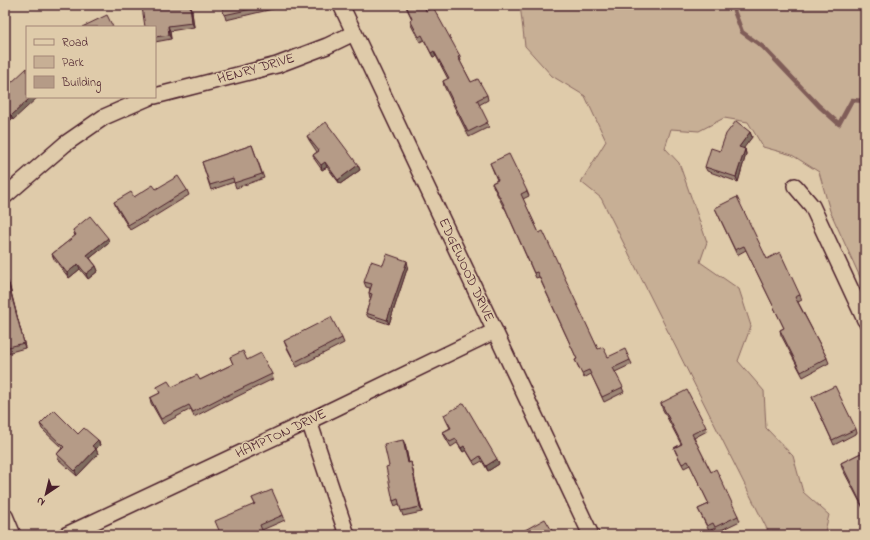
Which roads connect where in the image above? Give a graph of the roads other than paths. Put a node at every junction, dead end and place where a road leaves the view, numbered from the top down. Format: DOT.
graph roads {
  1 [pos="341,5"];
  2 [pos="354,33"];
  3 [pos="156,96"];
  4 [pos="148,98"];
  5 [pos="795,186"];
  6 [pos="5,196"];
  7 [pos="865,320"];
  8 [pos="495,331"];
  9 [pos="309,421"];
  10 [pos="5,516"];
  11 [pos="13,535"];
  12 [pos="66,535"];
  13 [pos="347,535"];
  14 [pos="591,535"];
  1 -- 2 [label="street, EDGEWOOD DRIVE"];
  2 -- 3 [label="street, HENRY DRIVE"];
  2 -- 8 [label="street, EDGEWOOD DRIVE"];
  4 -- 6 [label="street"];
  5 -- 7 [label="street"];
  8 -- 9 [label="street, HAMPTON DRIVE"];
  8 -- 14 [label="street, EDGEWOOD DRIVE"];
  9 -- 12 [label="street, HAMPTON DRIVE"];
  9 -- 13 [label="street"];
  10 -- 11 [label="street"];
}
